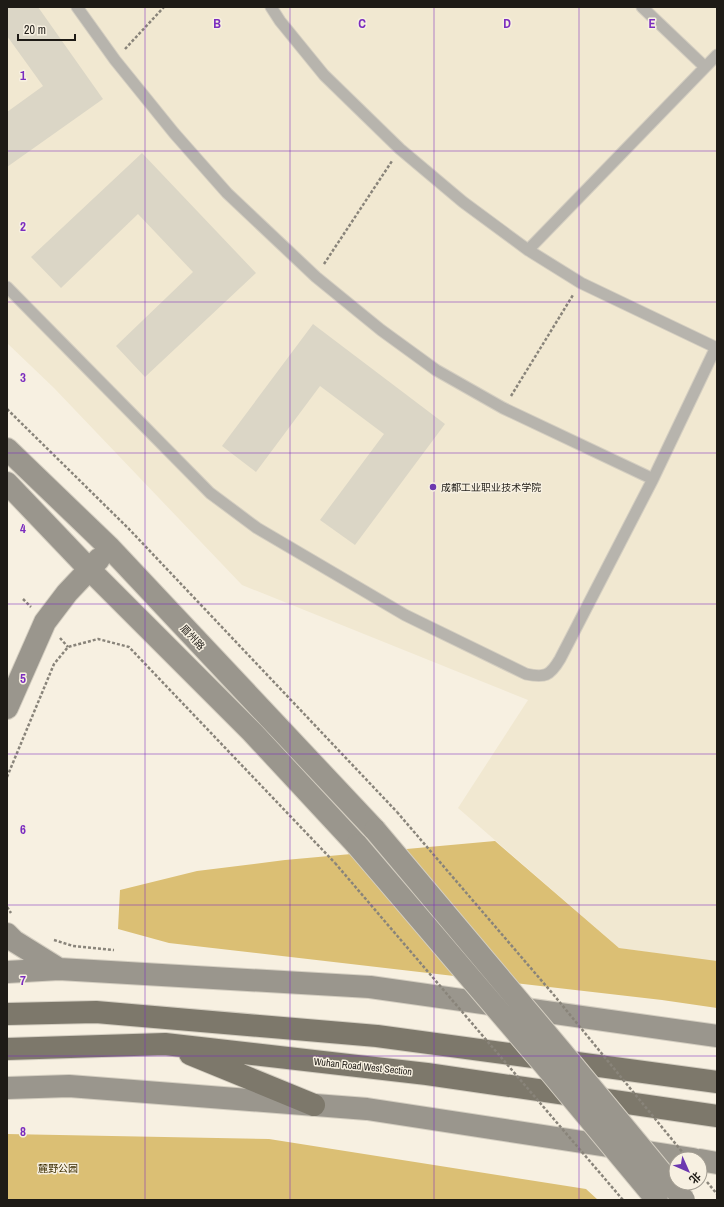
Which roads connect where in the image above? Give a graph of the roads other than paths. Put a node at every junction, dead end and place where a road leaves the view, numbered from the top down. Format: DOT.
graph roads {
  1 [pos="77,7"];
  2 [pos="271,7"];
  3 [pos="642,7"];
  4 [pos="717,55"];
  5 [pos="705,67"];
  6 [pos="528,250"];
  7 [pos="7,287"];
  8 [pos="716,348"];
  9 [pos="7,449"];
  10 [pos="653,479"];
  11 [pos="7,483"];
  12 [pos="110,548"];
  13 [pos="89,569"];
  14 [pos="7,708"];
  15 [pos="7,934"];
  16 [pos="59,969"];
  17 [pos="7,972"];
  18 [pos="7,1014"];
  19 [pos="717,1036"];
  20 [pos="165,1044"];
  21 [pos="7,1049"];
  22 [pos="717,1082"];
  23 [pos="7,1088"];
  24 [pos="314,1105"];
  25 [pos="717,1116"];
  26 [pos="668,1155"];
  27 [pos="657,1200"];
  28 [pos="684,1200"];
  1 -- 10 [label="lane"];
  2 -- 6 [label="lane"];
  3 -- 5 [label="lane"];
  4 -- 5 [label="lane"];
  5 -- 6 [label="lane"];
  6 -- 8 [label="lane"];
  7 -- 10 [label="lane"];
  8 -- 10 [label="lane"];
  9 -- 12 [label="main road, 眉州路"];
  11 -- 13 [label="main road"];
  12 -- 13 [label="main road"];
  12 -- 28 [label="main road, 眉州路, bridge"];
  13 -- 14 [label="main road"];
  13 -- 27 [label="main road, bridge"];
  15 -- 16 [label="main road"];
  16 -- 17 [label="main road"];
  16 -- 19 [label="main road"];
  18 -- 22 [label="highway"];
  20 -- 21 [label="highway, Wuhan Road West Section"];
  20 -- 24 [label="highway"];
  20 -- 25 [label="highway, Wuhan Road West Section"];
  23 -- 24 [label="main road"];
  24 -- 26 [label="main road"];
}
